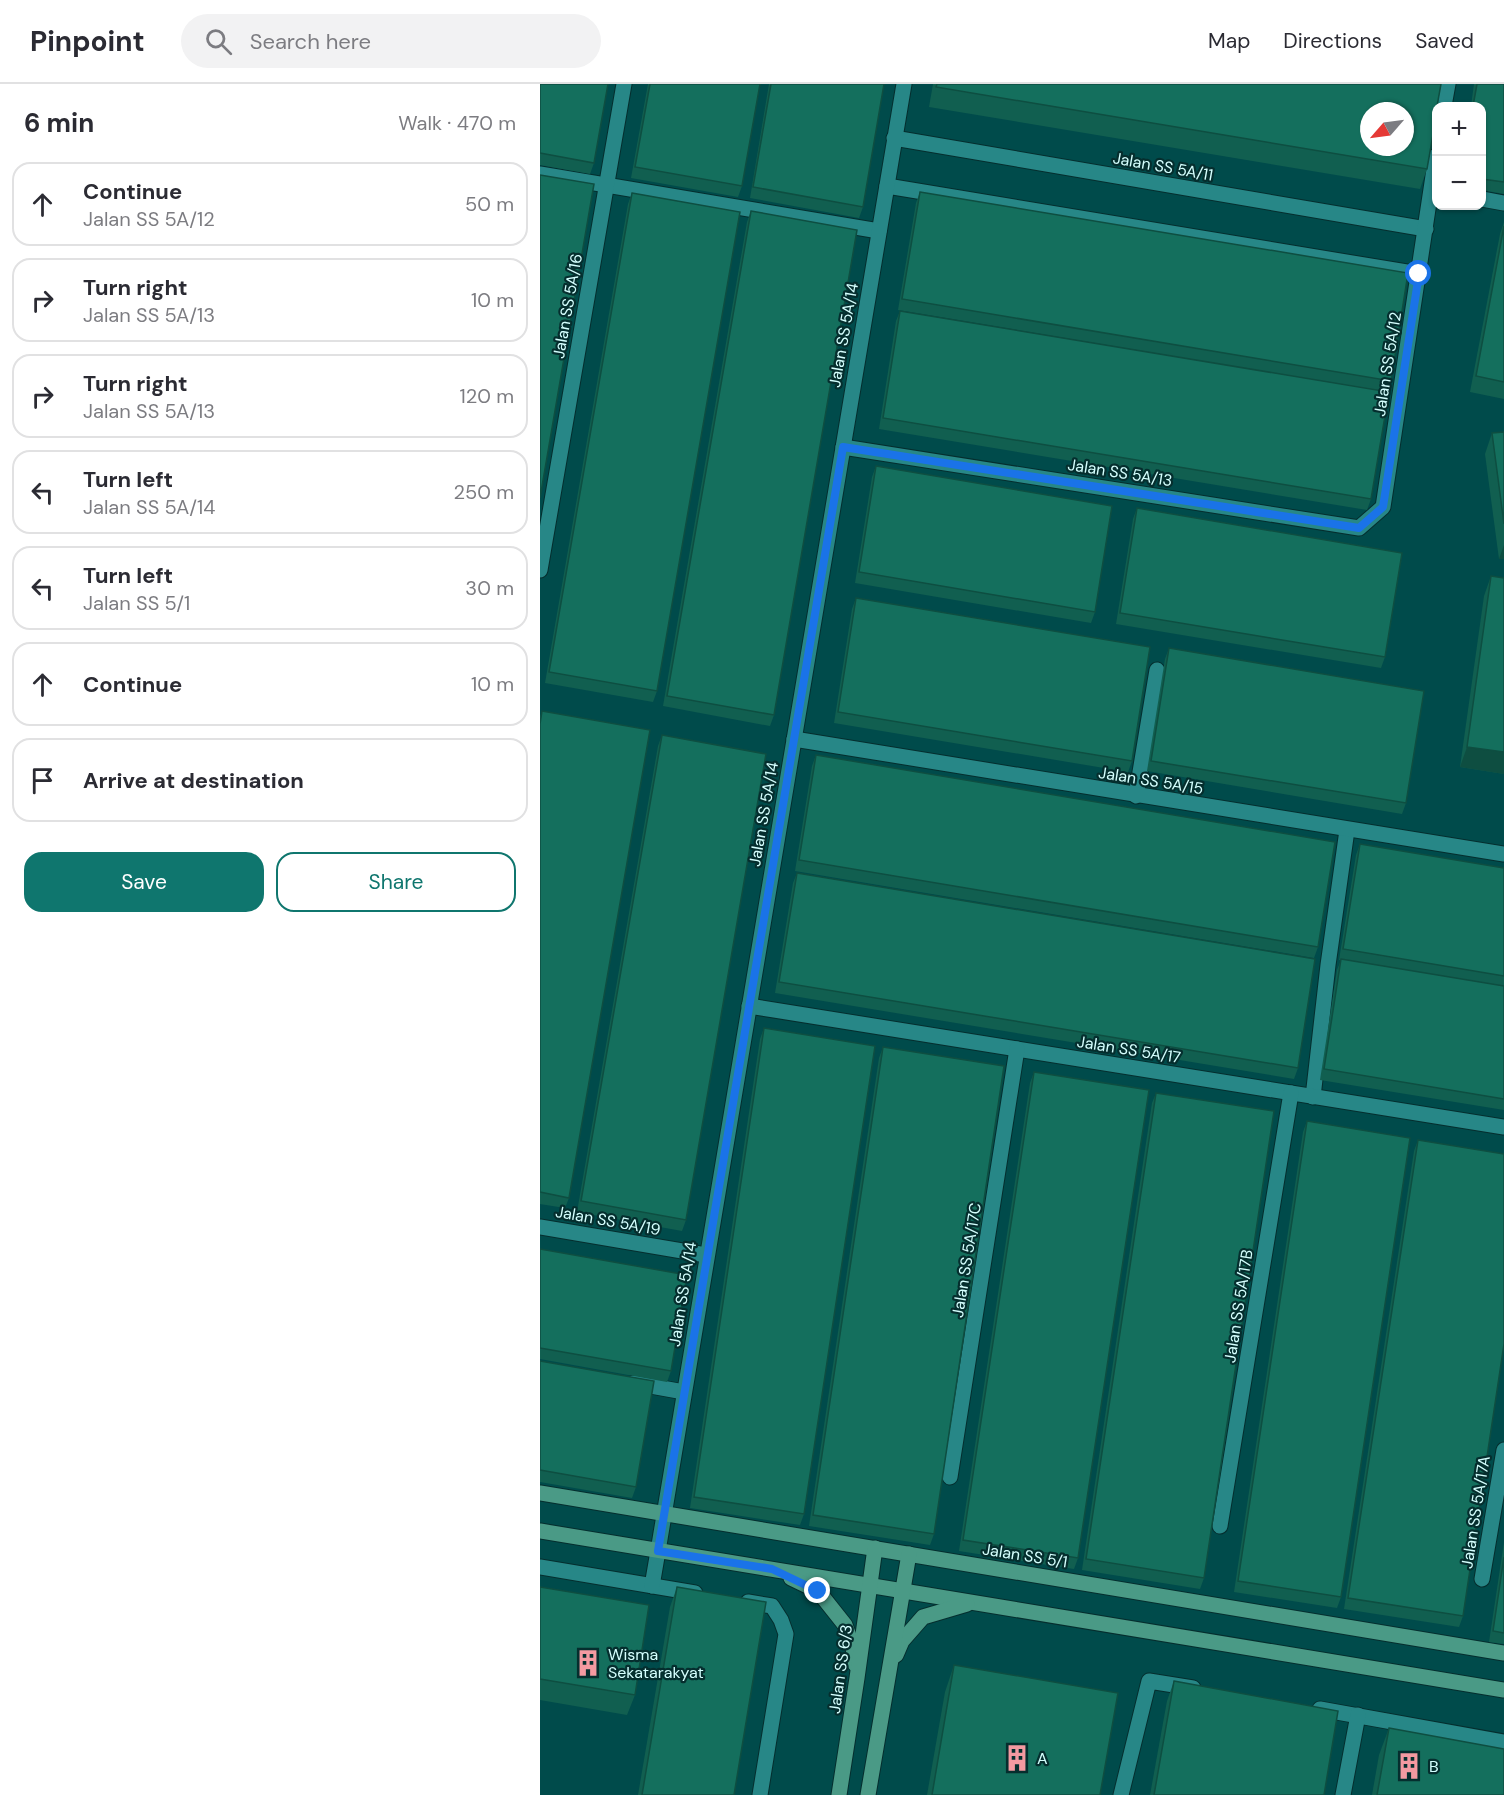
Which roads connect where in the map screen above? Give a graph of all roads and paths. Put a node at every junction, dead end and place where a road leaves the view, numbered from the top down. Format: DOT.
graph roads {
  1 [pos="624,84"];
  2 [pos="904,84"];
  3 [pos="1448,84"];
  4 [pos="1445,102"];
  5 [pos="894,138"];
  6 [pos="540,174"];
  7 [pos="606,185"];
  8 [pos="887,186"];
  9 [pos="1432,195"];
  10 [pos="1486,200"];
  11 [pos="1504,203"];
  12 [pos="1427,225"];
  13 [pos="879,231"];
  14 [pos="1419,274"];
  15 [pos="843,447"];
  16 [pos="1383,507"];
  17 [pos="540,570"];
  18 [pos="1157,670"];
  19 [pos="794,739"];
  20 [pos="1136,796"];
  21 [pos="1347,830"];
  22 [pos="1504,854"];
  23 [pos="749,1006"];
  24 [pos="1017,1049"];
  25 [pos="1291,1093"];
  26 [pos="1313,1097"];
  27 [pos="1504,1127"];
  28 [pos="540,1227"];
  29 [pos="706,1255"];
  30 [pos="618,1380"];
  31 [pos="684,1392"];
  32 [pos="1504,1450"];
  33 [pos="950,1477"];
  34 [pos="540,1493"];
  35 [pos="664,1514"];
  36 [pos="1220,1526"];
  37 [pos="540,1531"];
  38 [pos="875,1548"];
  39 [pos="658,1551"];
  40 [pos="909,1554"];
  41 [pos="540,1567"];
  42 [pos="772,1569"];
  43 [pos="1482,1579"];
  44 [pos="652,1586"];
  45 [pos="870,1586"];
  46 [pos="902,1592"];
  47 [pos="707,1595"];
  48 [pos="729,1599"];
  49 [pos="971,1603"];
  50 [pos="1504,1653"];
  51 [pos="858,1678"];
  52 [pos="886,1680"];
  53 [pos="1207,1690"];
  54 [pos="1504,1690"];
  55 [pos="1300,1705"];
  56 [pos="1358,1715"];
  57 [pos="1504,1742"];
  58 [pos="760,1795"];
  59 [pos="839,1795"];
  60 [pos="868,1795"];
  61 [pos="1121,1795"];
  62 [pos="1343,1795"];
  1 -- 7 [label="street, Jalan SS 5A/16"];
  2 -- 5 [label="street, Jalan SS 5A/14"];
  3 -- 4 [label="street"];
  5 -- 8 [label="street, Jalan SS 5A/14"];
  5 -- 12 [label="street, Jalan SS 5A/11"];
  6 -- 7 [label="street"];
  7 -- 13 [label="street"];
  7 -- 17 [label="street, Jalan SS 5A/16"];
  8 -- 13 [label="street, Jalan SS 5A/14"];
  8 -- 14 [label="street"];
  9 -- 12 [label="street, Jalan SS 5A/12"];
  10 -- 11 [label="street"];
  12 -- 14 [label="street, Jalan SS 5A/12"];
  13 -- 15 [label="street, Jalan SS 5A/14"];
  14 -- 16 [label="street, Jalan SS 5A/12"];
  15 -- 16 [label="street, Jalan SS 5A/13"];
  15 -- 19 [label="street, Jalan SS 5A/14"];
  18 -- 20 [label="street"];
  19 -- 20 [label="street, Jalan SS 5A/15"];
  19 -- 23 [label="street, Jalan SS 5A/14"];
  20 -- 21 [label="street, Jalan SS 5A/15"];
  21 -- 22 [label="street, Jalan SS 5A/15"];
  21 -- 26 [label="street"];
  23 -- 24 [label="street, Jalan SS 5A/17"];
  23 -- 29 [label="street, Jalan SS 5A/14"];
  24 -- 25 [label="street, Jalan SS 5A/17"];
  24 -- 33 [label="street, Jalan SS 5A/17C"];
  25 -- 26 [label="street, Jalan SS 5A/17"];
  25 -- 36 [label="street, Jalan SS 5A/17B"];
  26 -- 27 [label="street, Jalan SS 5A/17"];
  28 -- 29 [label="street, Jalan SS 5A/19"];
  29 -- 31 [label="street, Jalan SS 5A/14"];
  30 -- 31 [label="street"];
  31 -- 35 [label="street, Jalan SS 5A/14"];
  32 -- 43 [label="street, Jalan SS 5A/17A"];
  34 -- 35 [label="street, Jalan SS 5/1"];
  35 -- 38 [label="street, Jalan SS 5/1"];
  35 -- 39 [label="street, Jalan SS 5A/14"];
  37 -- 39 [label="street"];
  38 -- 40 [label="street, Jalan SS 5/1"];
  38 -- 45 [label="street, Jalan SS 6/3"];
  39 -- 42 [label="street"];
  39 -- 44 [label="street, Jalan SS 5A/14"];
  40 -- 46 [label="street"];
  40 -- 50 [label="street, Jalan SS 5/1"];
  41 -- 44 [label="street"];
  42 -- 45 [label="street"];
  42 -- 51 [label="street"];
  44 -- 47 [label="street"];
  45 -- 46 [label="street"];
  45 -- 51 [label="street, Jalan SS 6/3"];
  46 -- 49 [label="street"];
  46 -- 52 [label="street"];
  48 -- 58 [label="street"];
  49 -- 52 [label="street"];
  49 -- 54 [label="street"];
  51 -- 59 [label="street, Jalan SS 6/3"];
  52 -- 60 [label="street"];
  53 -- 61 [label="street"];
  55 -- 56 [label="street"];
  56 -- 57 [label="street"];
  56 -- 62 [label="street"];
}
